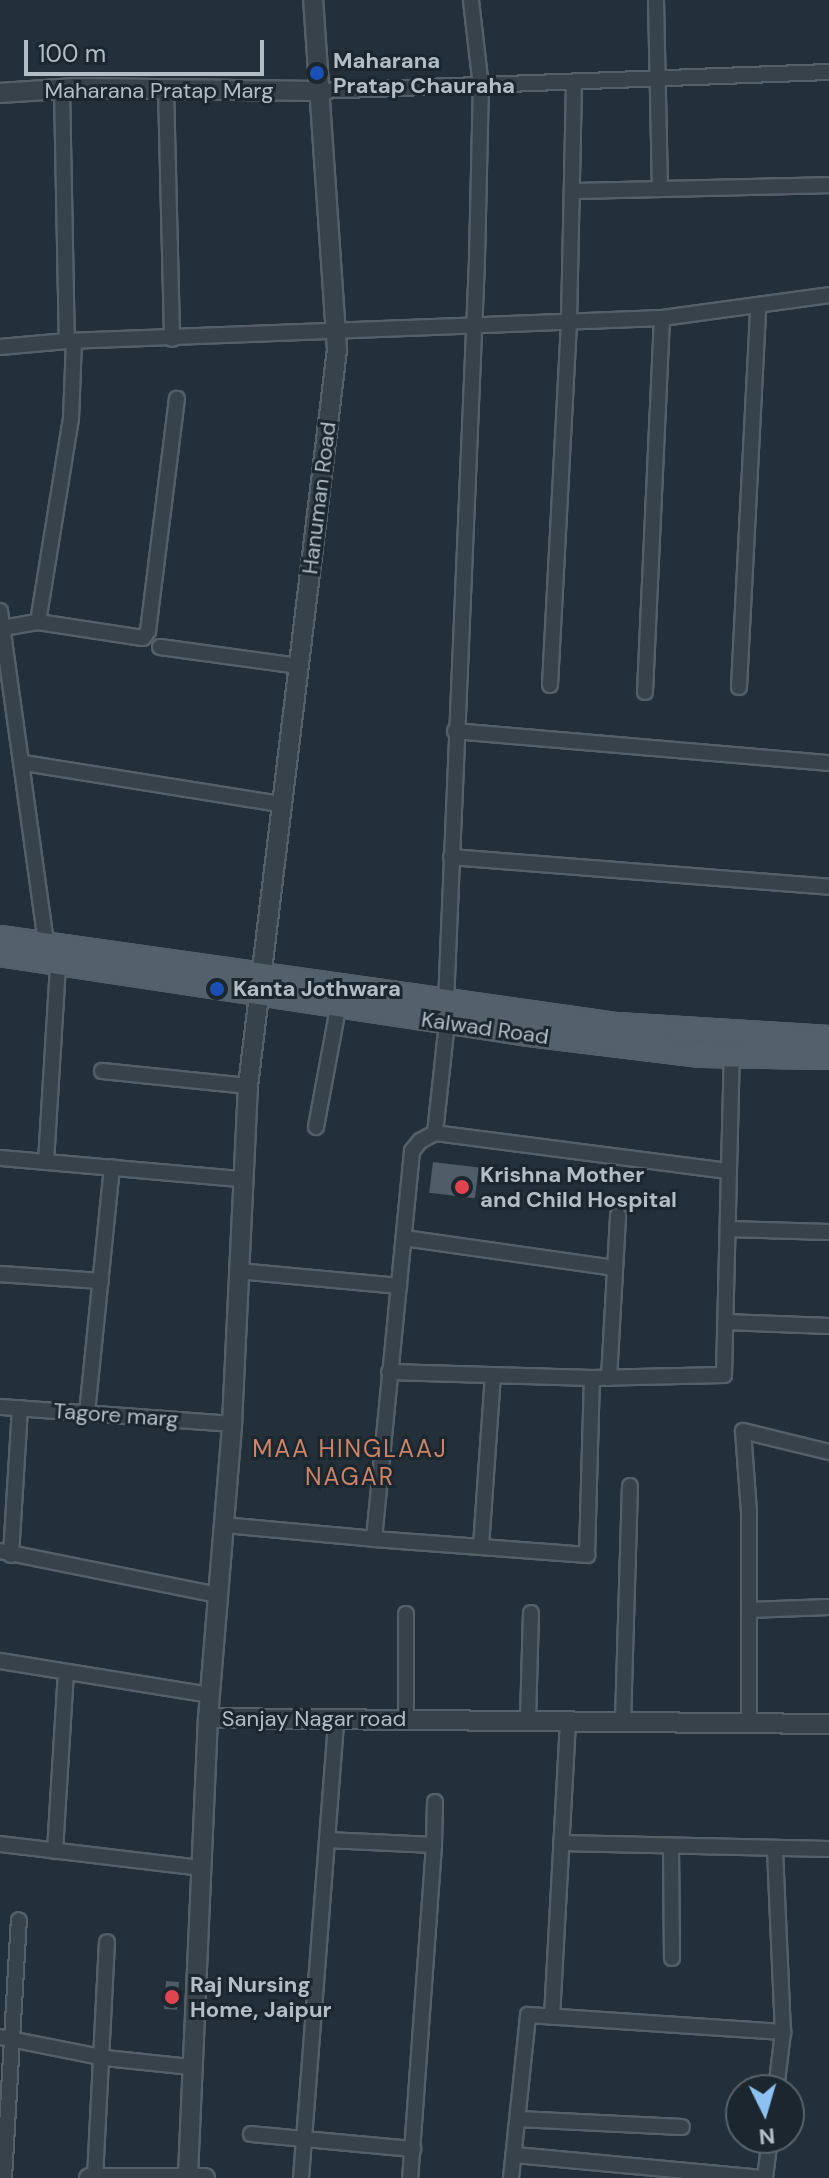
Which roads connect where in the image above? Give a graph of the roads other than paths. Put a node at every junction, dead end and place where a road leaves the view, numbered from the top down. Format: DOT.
graph roads {
  1 [pos="313,0"];
  2 [pos="471,0"];
  3 [pos="656,0"];
  4 [pos="829,72"];
  5 [pos="658,79"];
  6 [pos="574,83"];
  7 [pos="481,87"];
  8 [pos="62,89"];
  9 [pos="166,89"];
  10 [pos="318,91"];
  11 [pos="0,93"];
  12 [pos="829,185"];
  13 [pos="660,189"];
  14 [pos="572,191"];
  15 [pos="829,295"];
  16 [pos="758,306"];
  17 [pos="662,318"];
  18 [pos="569,322"];
  19 [pos="474,329"];
  20 [pos="336,331"];
  21 [pos="172,339"];
  22 [pos="71,341"];
  23 [pos="0,347"];
  24 [pos="177,399"];
  25 [pos="0,611"];
  26 [pos="38,622"];
  27 [pos="3,628"];
  28 [pos="160,647"];
  29 [pos="298,666"];
  30 [pos="550,685"];
  31 [pos="739,687"];
  32 [pos="645,692"];
  33 [pos="455,731"];
  34 [pos="24,763"];
  35 [pos="829,763"];
  36 [pos="281,804"];
  37 [pos="451,857"];
  38 [pos="829,887"];
  39 [pos="0,938"];
  40 [pos="0,954"];
  41 [pos="52,954"];
  42 [pos="258,985"];
  43 [pos="338,1008"];
  44 [pos="447,1013"];
  45 [pos="829,1038"];
  46 [pos="703,1044"];
  47 [pos="732,1056"];
  48 [pos="829,1057"];
  49 [pos="102,1071"];
  50 [pos="248,1086"];
  51 [pos="316,1127"];
  52 [pos="435,1133"];
  53 [pos="0,1158"];
  54 [pos="46,1162"];
  55 [pos="112,1167"];
  56 [pos="729,1171"];
  57 [pos="241,1179"];
  58 [pos="618,1215"];
  59 [pos="728,1229"];
  60 [pos="829,1232"];
  61 [pos="404,1238"];
  62 [pos="614,1268"];
  63 [pos="238,1271"];
  64 [pos="0,1274"];
  65 [pos="101,1281"];
  66 [pos="399,1286"];
  67 [pos="725,1322"];
  68 [pos="829,1326"];
  69 [pos="389,1372"];
  70 [pos="493,1375"];
  71 [pos="592,1378"];
  72 [pos="609,1378"];
  73 [pos="0,1407"];
  74 [pos="20,1408"];
  75 [pos="87,1413"];
  76 [pos="232,1424"];
  77 [pos="829,1452"];
  78 [pos="630,1486"];
  79 [pos="224,1525"];
  80 [pos="374,1539"];
  81 [pos="481,1546"];
  82 [pos="5,1553"];
  83 [pos="218,1595"];
  84 [pos="829,1607"];
  85 [pos="749,1610"];
  86 [pos="531,1613"];
  87 [pos="406,1614"];
  88 [pos="0,1661"];
  89 [pos="66,1672"];
  90 [pos="210,1695"];
  91 [pos="208,1718"];
  92 [pos="336,1719"];
  93 [pos="406,1719"];
  94 [pos="528,1720"];
  95 [pos="568,1721"];
  96 [pos="623,1721"];
  97 [pos="749,1723"];
  98 [pos="829,1724"];
  99 [pos="435,1802"];
  100 [pos="327,1840"];
  101 [pos="561,1843"];
  102 [pos="0,1844"];
  103 [pos="434,1845"];
  104 [pos="671,1846"];
  105 [pos="829,1849"];
  106 [pos="775,1850"];
  107 [pos="55,1851"];
  108 [pos="200,1868"];
  109 [pos="19,1920"];
  110 [pos="107,1942"];
  111 [pos="672,1958"];
  112 [pos="552,2017"];
  113 [pos="783,2032"];
  114 [pos="6,2037"];
  115 [pos="105,2058"];
  116 [pos="190,2067"];
  117 [pos="778,2074"];
  118 [pos="518,2119"];
  119 [pos="682,2127"];
  120 [pos="251,2134"];
  121 [pos="304,2139"];
  122 [pos="413,2149"];
  123 [pos="768,2154"];
  124 [pos="515,2155"];
  125 [pos="194,2177"];
  126 [pos="4,2178"];
  127 [pos="89,2178"];
  128 [pos="95,2178"];
  129 [pos="301,2178"];
  130 [pos="410,2178"];
  131 [pos="511,2178"];
  132 [pos="765,2178"];
  1 -- 10 [label="street, Hanuman Road"];
  2 -- 7 [label="street"];
  3 -- 5 [label="street"];
  4 -- 5 [label="street"];
  5 -- 6 [label="street"];
  5 -- 13 [label="street"];
  6 -- 7 [label="street"];
  6 -- 14 [label="street"];
  7 -- 10 [label="street"];
  7 -- 19 [label="street"];
  8 -- 9 [label="street, Maharana Pratap Marg"];
  8 -- 11 [label="street, Maharana Pratap Marg"];
  8 -- 22 [label="street"];
  9 -- 10 [label="street, Maharana Pratap Marg"];
  9 -- 21 [label="street"];
  10 -- 20 [label="street, Hanuman Road"];
  12 -- 13 [label="street"];
  13 -- 14 [label="street"];
  14 -- 18 [label="street"];
  15 -- 16 [label="street"];
  16 -- 17 [label="street"];
  16 -- 31 [label="street"];
  17 -- 18 [label="street"];
  17 -- 32 [label="street"];
  18 -- 19 [label="street"];
  18 -- 30 [label="street"];
  19 -- 20 [label="street"];
  19 -- 33 [label="street"];
  20 -- 21 [label="street"];
  20 -- 29 [label="street, Hanuman Road"];
  21 -- 22 [label="street"];
  22 -- 23 [label="street"];
  22 -- 26 [label="street"];
  24 -- 26 [label="street"];
  25 -- 27 [label="street"];
  26 -- 27 [label="street"];
  27 -- 34 [label="street"];
  28 -- 29 [label="street"];
  29 -- 36 [label="street, Hanuman Road"];
  33 -- 35 [label="street"];
  33 -- 37 [label="street"];
  34 -- 36 [label="street"];
  34 -- 41 [label="street"];
  36 -- 42 [label="street, Hanuman Road"];
  37 -- 38 [label="street"];
  37 -- 44 [label="street"];
  39 -- 41 [label="main road, Kalwad Road"];
  40 -- 41 [label="main road, Kalwad Road"];
  41 -- 42 [label="main road, Kalwad Road"];
  41 -- 54 [label="street"];
  42 -- 43 [label="main road, Kalwad Road"];
  42 -- 44 [label="main road, Kalwad Road"];
  42 -- 50 [label="street, Hanuman Road"];
  43 -- 44 [label="main road, Kalwad Road"];
  43 -- 51 [label="street"];
  44 -- 46 [label="main road, Kalwad Road"];
  44 -- 52 [label="street"];
  45 -- 46 [label="main road, Kalwad Road"];
  46 -- 47 [label="main road, Kalwad Road"];
  47 -- 48 [label="main road, Kalwad Road"];
  47 -- 56 [label="street"];
  49 -- 50 [label="street"];
  50 -- 57 [label="street, Hanuman Road"];
  52 -- 56 [label="street"];
  52 -- 61 [label="street"];
  53 -- 54 [label="street"];
  54 -- 55 [label="street"];
  55 -- 57 [label="street"];
  55 -- 65 [label="street"];
  56 -- 59 [label="street"];
  57 -- 63 [label="street, Hanuman Road"];
  58 -- 62 [label="street"];
  59 -- 60 [label="street"];
  59 -- 67 [label="street"];
  61 -- 62 [label="street"];
  61 -- 66 [label="street"];
  62 -- 72 [label="street"];
  63 -- 66 [label="street"];
  63 -- 76 [label="street, Hanuman Road"];
  64 -- 65 [label="street"];
  65 -- 75 [label="street"];
  66 -- 69 [label="street"];
  67 -- 68 [label="street"];
  67 -- 72 [label="street"];
  69 -- 70 [label="street"];
  69 -- 80 [label="street"];
  70 -- 71 [label="street"];
  70 -- 81 [label="street"];
  71 -- 72 [label="street"];
  71 -- 81 [label="street"];
  73 -- 74 [label="street, Tagore marg"];
  74 -- 75 [label="street, Tagore marg"];
  74 -- 82 [label="street"];
  75 -- 76 [label="street, Tagore marg"];
  76 -- 79 [label="street, Hanuman Road"];
  77 -- 85 [label="street"];
  78 -- 96 [label="street"];
  79 -- 80 [label="street"];
  79 -- 83 [label="street, Hanuman Road"];
  80 -- 81 [label="street"];
  82 -- 83 [label="street"];
  83 -- 90 [label="street, Hanuman Road"];
  84 -- 85 [label="street"];
  85 -- 97 [label="street"];
  86 -- 94 [label="street"];
  87 -- 93 [label="street"];
  88 -- 89 [label="street"];
  89 -- 90 [label="street"];
  89 -- 107 [label="street"];
  90 -- 91 [label="street, Hanuman Road"];
  91 -- 92 [label="street, Sanjay Nagar road"];
  91 -- 108 [label="street, Sanjay Nagar road"];
  92 -- 93 [label="street, Sanjay Nagar road"];
  92 -- 100 [label="street"];
  93 -- 94 [label="street, Sanjay Nagar road"];
  94 -- 95 [label="street, Sanjay Nagar road"];
  95 -- 96 [label="street, Sanjay Nagar road"];
  95 -- 101 [label="street"];
  96 -- 97 [label="street, Sanjay Nagar road"];
  97 -- 98 [label="street, Sanjay Nagar road"];
  99 -- 103 [label="street"];
  100 -- 103 [label="street"];
  100 -- 121 [label="street"];
  101 -- 104 [label="street"];
  101 -- 112 [label="street"];
  102 -- 107 [label="street"];
  103 -- 122 [label="street"];
  104 -- 106 [label="street"];
  104 -- 111 [label="street"];
  105 -- 106 [label="street"];
  106 -- 113 [label="street"];
  107 -- 108 [label="street"];
  108 -- 116 [label="street, Sanjay Nagar road"];
  109 -- 114 [label="street"];
  110 -- 115 [label="street"];
  112 -- 113 [label="street"];
  112 -- 118 [label="street"];
  113 -- 117 [label="street"];
  114 -- 115 [label="street"];
  114 -- 126 [label="street"];
  115 -- 116 [label="street"];
  115 -- 128 [label="street"];
  116 -- 125 [label="street, Sanjay Nagar road"];
  118 -- 119 [label="street"];
  118 -- 124 [label="street"];
  120 -- 121 [label="street"];
  121 -- 122 [label="street"];
  121 -- 129 [label="street"];
  122 -- 130 [label="street"];
  123 -- 132 [label="street"];
  124 -- 131 [label="street"];
  124 -- 132 [label="street"];
  125 -- 128 [label="street"];
  127 -- 128 [label="street"];
}
